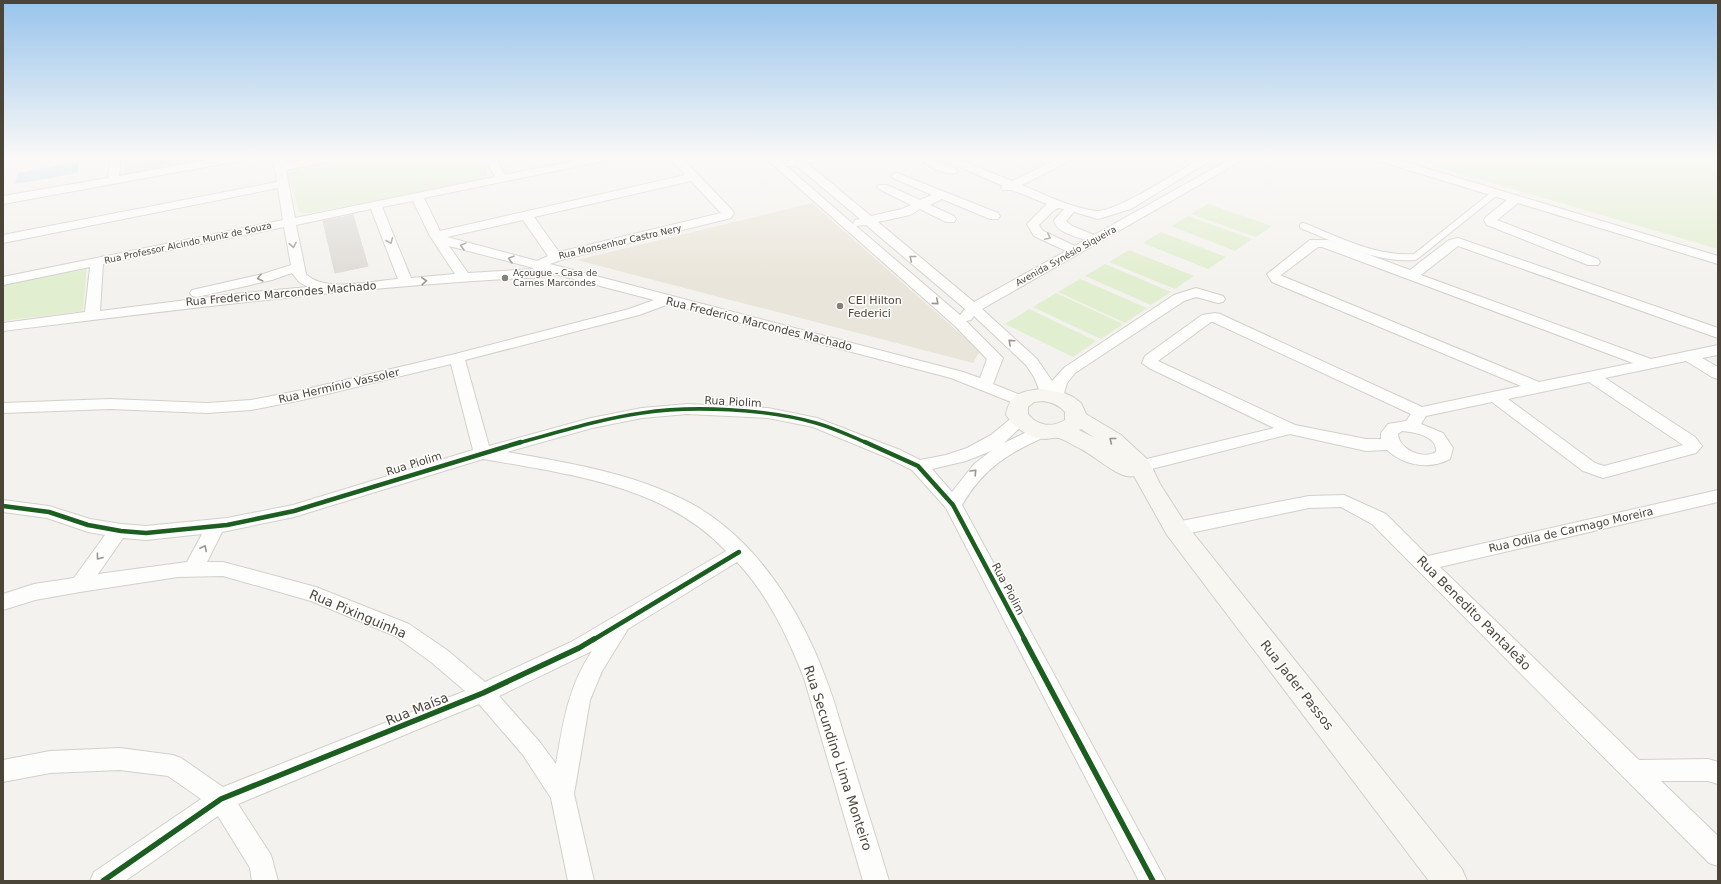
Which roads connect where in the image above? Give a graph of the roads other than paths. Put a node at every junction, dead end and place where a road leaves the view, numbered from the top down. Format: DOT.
graph roads {
  1 [pos="210,198"];
  2 [pos="285,198"];
  3 [pos="406,198"];
  4 [pos="418,198"];
  5 [pos="603,198"];
  6 [pos="714,198"];
  7 [pos="816,198"];
  8 [pos="841,198"];
  9 [pos="906,198"];
  10 [pos="933,198"];
  11 [pos="948,198"];
  12 [pos="1033,198"];
  13 [pos="1140,198"];
  14 [pos="1169,198"];
  15 [pos="1488,198"];
  16 [pos="1516,199"];
  17 [pos="375,205"];
  18 [pos="920,205"];
  19 [pos="1052,206"];
  20 [pos="906,212"];
  21 [pos="1068,212"];
  22 [pos="527,216"];
  23 [pos="994,216"];
  24 [pos="950,219"];
  25 [pos="868,221"];
  26 [pos="289,222"];
  27 [pos="848,226"];
  28 [pos="1303,226"];
  29 [pos="886,236"];
  30 [pos="437,238"];
  31 [pos="3,239"];
  32 [pos="1095,240"];
  33 [pos="868,244"];
  34 [pos="1076,251"];
  35 [pos="556,257"];
  36 [pos="1718,260"];
  37 [pos="97,262"];
  38 [pos="1593,262"];
  39 [pos="536,266"];
  40 [pos="297,267"];
  41 [pos="561,273"];
  42 [pos="1411,276"];
  43 [pos="464,277"];
  44 [pos="3,281"];
  45 [pos="406,282"];
  46 [pos="343,288"];
  47 [pos="1218,299"];
  48 [pos="667,300"];
  49 [pos="973,308"];
  50 [pos="109,313"];
  51 [pos="92,316"];
  52 [pos="960,323"];
  53 [pos="3,327"];
  54 [pos="1718,334"];
  55 [pos="1718,350"];
  56 [pos="1026,356"];
  57 [pos="1688,356"];
  58 [pos="456,358"];
  59 [pos="995,358"];
  60 [pos="1649,364"];
  61 [pos="1718,374"];
  62 [pos="1591,376"];
  63 [pos="987,382"];
  64 [pos="1537,387"];
  65 [pos="1496,396"];
  66 [pos="1036,402"];
  67 [pos="3,408"];
  68 [pos="1420,412"];
  69 [pos="1060,426"];
  70 [pos="1411,426"];
  71 [pos="1290,429"];
  72 [pos="1391,444"];
  73 [pos="482,453"];
  74 [pos="918,466"];
  75 [pos="1139,474"];
  76 [pos="1718,496"];
  77 [pos="953,505"];
  78 [pos="3,506"];
  79 [pos="215,527"];
  80 [pos="1176,529"];
  81 [pos="118,531"];
  82 [pos="739,552"];
  83 [pos="1424,564"];
  84 [pos="193,570"];
  85 [pos="80,584"];
  86 [pos="3,602"];
  87 [pos="620,623"];
  88 [pos="484,693"];
  89 [pos="3,770"];
  90 [pos="1634,771"];
  91 [pos="1718,773"];
  92 [pos="562,794"];
  93 [pos="221,800"];
  94 [pos="1718,854"];
  95 [pos="103,881"];
  96 [pos="266,881"];
  97 [pos="580,881"];
  98 [pos="876,881"];
  99 [pos="1152,881"];
  100 [pos="1450,881"];
  1 -- 31 [label="street"];
  2 -- 26 [label="street"];
  3 -- 17 [label="street, Rua Professor Alcindo Muniz de Souza"];
  4 -- 30 [label="street"];
  5 -- 22 [label="street"];
  6 -- 35 [label="street, Rua Monsenhor Castro Nery"];
  7 -- 27 [label="street"];
  8 -- 25 [label="street"];
  9 -- 18 [label="street"];
  10 -- 18 [label="street"];
  11 -- 23 [label="street"];
  12 -- 19 [label="street"];
  13 -- 21 [label="street"];
  14 -- 32 [label="street, Avenida Synésio Siqueira"];
  15 -- 28 [label="lane"];
  16 -- 36 [label="street"];
  16 -- 38 [label="street"];
  17 -- 26 [label="street, Rua Professor Alcindo Muniz de Souza"];
  17 -- 45 [label="street, one-way"];
  18 -- 20 [label="street"];
  18 -- 24 [label="street"];
  19 -- 21 [label="street"];
  19 -- 34 [label="street, one-way"];
  20 -- 25 [label="street"];
  20 -- 29 [label="street"];
  21 -- 32 [label="street"];
  22 -- 30 [label="street"];
  22 -- 35 [label="street"];
  25 -- 27 [label="street"];
  25 -- 29 [label="street"];
  26 -- 37 [label="street, Rua Professor Alcindo Muniz de Souza"];
  26 -- 40 [label="street, one-way"];
  27 -- 33 [label="street"];
  29 -- 33 [label="street"];
  49 -- 29 [label="street, one-way"];
  39 -- 30 [label="street, Rua Frederico Marcondes Machado, one-way"];
  30 -- 43 [label="street"];
  32 -- 34 [label="street, Avenida Synésio Siqueira"];
  33 -- 52 [label="street, one-way"];
  34 -- 49 [label="street, Avenida Synésio Siqueira"];
  35 -- 39 [label="street, Rua Monsenhor Castro Nery"];
  37 -- 44 [label="street, Rua Professor Alcindo Muniz de Souza"];
  37 -- 51 [label="street"];
  39 -- 41 [label="street, Rua Frederico Marcondes Machado"];
  40 -- 46 [label="street"];
  40 -- 50 [label="street, one-way"];
  41 -- 43 [label="street, Rua Frederico Marcondes Machado"];
  41 -- 48 [label="street, Rua Frederico Marcondes Machado"];
  42 -- 54 [label="street"];
  42 -- 60 [label="street"];
  42 -- 64 [label="street"];
  45 -- 43 [label="street, Rua Frederico Marcondes Machado, one-way"];
  45 -- 46 [label="street, Rua Frederico Marcondes Machado"];
  46 -- 50 [label="street, Rua Frederico Marcondes Machado"];
  47 -- 66 [label="street"];
  48 -- 58 [label="street, Rua Hermínio Vassoler"];
  48 -- 63 [label="street, Rua Frederico Marcondes Machado"];
  49 -- 52 [label="street, Avenida Synésio Siqueira"];
  56 -- 49 [label="street, one-way"];
  50 -- 51 [label="street, Rua Frederico Marcondes Machado"];
  51 -- 53 [label="street, Rua Frederico Marcondes Machado"];
  52 -- 59 [label="street"];
  55 -- 57 [label="street"];
  56 -- 59 [label="street"];
  56 -- 66 [label="street"];
  57 -- 60 [label="street"];
  57 -- 61 [label="street"];
  58 -- 67 [label="street, Rua Hermínio Vassoler"];
  58 -- 73 [label="street"];
  59 -- 63 [label="street"];
  60 -- 62 [label="street"];
  62 -- 64 [label="street"];
  62 -- 65 [label="street"];
  63 -- 66 [label="street, Rua Frederico Marcondes Machado"];
  64 -- 65 [label="street"];
  65 -- 68 [label="street"];
  66 -- 69 [label="street, Rua Jader Passos"];
  66 -- 69 [label="street"];
  66 -- 74 [label="street"];
  68 -- 70 [label="street"];
  68 -- 71 [label="street"];
  69 -- 75 [label="street, Rua Jader Passos"];
  77 -- 69 [label="street, one-way"];
  70 -- 72 [label="street"];
  70 -- 72 [label="street"];
  71 -- 72 [label="street"];
  71 -- 75 [label="street"];
  73 -- 74 [label="street, Rua Piolim"];
  73 -- 79 [label="street, Rua Piolim"];
  73 -- 82 [label="street, Rua Secundino Lima Monteiro"];
  74 -- 77 [label="street, Rua Piolim"];
  75 -- 80 [label="street, Rua Jader Passos"];
  76 -- 83 [label="street, Rua Odila de Carmago Moreira"];
  77 -- 99 [label="street, Rua Piolim"];
  78 -- 81 [label="street, Rua Piolim"];
  79 -- 81 [label="street, Rua Piolim"];
  84 -- 79 [label="street, one-way"];
  80 -- 83 [label="street, Rua Benedito Pantaleão"];
  80 -- 100 [label="street, Rua Jader Passos"];
  81 -- 85 [label="street, one-way"];
  82 -- 87 [label="street, Rua Maísa"];
  82 -- 98 [label="street, Rua Secundino Lima Monteiro"];
  83 -- 90 [label="street, Rua Benedito Pantaleão"];
  84 -- 85 [label="street, Rua Pixinguinha"];
  84 -- 88 [label="street, Rua Pixinguinha"];
  85 -- 86 [label="street, Rua Pixinguinha"];
  87 -- 88 [label="street, Rua Maísa"];
  87 -- 92 [label="street"];
  88 -- 92 [label="street, Rua Pixinguinha"];
  88 -- 93 [label="street, Rua Maísa"];
  89 -- 93 [label="street"];
  90 -- 91 [label="street"];
  90 -- 94 [label="street, Rua Benedito Pantaleão"];
  92 -- 97 [label="street, Rua Pixinguinha"];
  93 -- 95 [label="street, Rua Maísa"];
  93 -- 96 [label="street"];
}
